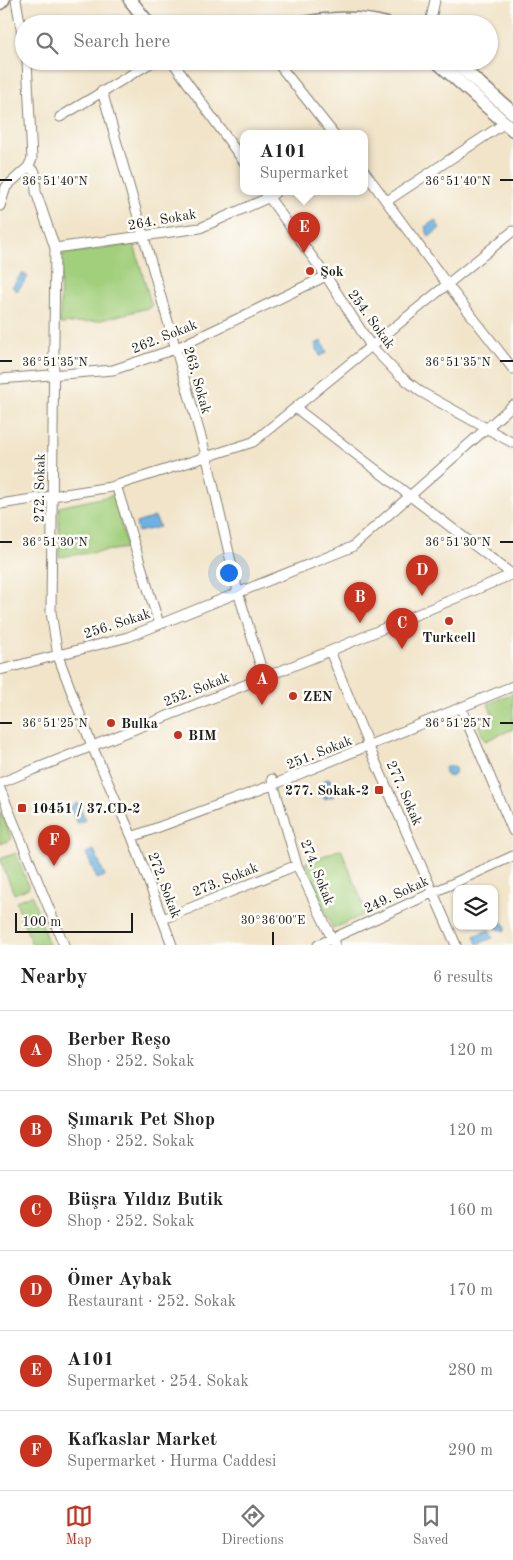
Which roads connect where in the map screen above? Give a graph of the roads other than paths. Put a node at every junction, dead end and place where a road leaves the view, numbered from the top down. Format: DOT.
graph roads {
  1 [pos="3,0"];
  2 [pos="16,0"];
  3 [pos="130,0"];
  4 [pos="435,0"];
  5 [pos="0,3"];
  6 [pos="19,15"];
  7 [pos="142,15"];
  8 [pos="432,15"];
  9 [pos="27,70"];
  10 [pos="138,70"];
  11 [pos="178,70"];
  12 [pos="283,70"];
  13 [pos="447,70"];
  14 [pos="462,70"];
  15 [pos="102,91"];
  16 [pos="60,117"];
  17 [pos="510,122"];
  18 [pos="331,130"];
  19 [pos="240,156"];
  20 [pos="28,166"];
  21 [pos="368,176"];
  22 [pos="268,195"];
  23 [pos="271,195"];
  24 [pos="388,201"];
  25 [pos="0,206"];
  26 [pos="513,231"];
  27 [pos="143,237"];
  28 [pos="54,248"];
  29 [pos="326,276"];
  30 [pos="447,284"];
  31 [pos="371,346"];
  32 [pos="175,349"];
  33 [pos="513,369"];
  34 [pos="54,375"];
  35 [pos="0,379"];
  36 [pos="513,405"];
  37 [pos="297,409"];
  38 [pos="488,428"];
  39 [pos="513,443"];
  40 [pos="207,458"];
  41 [pos="116,485"];
  42 [pos="53,497"];
  43 [pos="412,497"];
  44 [pos="0,504"];
  45 [pos="513,574"];
  46 [pos="238,592"];
  47 [pos="159,624"];
  48 [pos="330,651"];
  49 [pos="58,656"];
  50 [pos="0,670"];
  51 [pos="264,677"];
  52 [pos="513,686"];
  53 [pos="461,708"];
  54 [pos="92,746"];
  55 [pos="369,746"];
  56 [pos="273,782"];
  57 [pos="0,783"];
  58 [pos="0,789"];
  59 [pos="513,831"];
  60 [pos="132,837"];
  61 [pos="513,856"];
  62 [pos="298,865"];
  63 [pos="434,892"];
  64 [pos="163,919"];
  65 [pos="333,942"];
  66 [pos="64,945"];
  67 [pos="172,945"];
  68 [pos="318,945"];
  69 [pos="456,945"];
  1 -- 5 [label="main road"];
  2 -- 6 [label="street"];
  3 -- 7 [label="main road"];
  4 -- 8 [label="street"];
  9 -- 20 [label="street"];
  10 -- 15 [label="street"];
  11 -- 19 [label="street"];
  12 -- 18 [label="street"];
  13 -- 17 [label="main road"];
  14 -- 17 [label="main road"];
  15 -- 16 [label="street"];
  15 -- 27 [label="street, 263. Sokak"];
  17 -- 24 [label="street"];
  20 -- 25 [label="street"];
  20 -- 28 [label="street, 272. Sokak"];
  21 -- 24 [label="street"];
  22 -- 27 [label="street, 264. Sokak"];
  23 -- 29 [label="street, 254. Sokak"];
  24 -- 30 [label="street"];
  26 -- 30 [label="street"];
  27 -- 28 [label="street, 264. Sokak"];
  27 -- 32 [label="street, 263. Sokak"];
  28 -- 34 [label="street, 272. Sokak"];
  29 -- 31 [label="street, 254. Sokak"];
  29 -- 32 [label="street, 262. Sokak"];
  30 -- 31 [label="street"];
  30 -- 33 [label="street"];
  31 -- 37 [label="street"];
  31 -- 38 [label="street, 254. Sokak"];
  32 -- 34 [label="street, 262. Sokak"];
  32 -- 40 [label="street, 263. Sokak"];
  34 -- 35 [label="street, 262. Sokak"];
  34 -- 42 [label="street, 272. Sokak"];
  36 -- 38 [label="street, 256. Sokak"];
  37 -- 40 [label="street"];
  37 -- 43 [label="street"];
  38 -- 39 [label="street, 254. Sokak"];
  38 -- 43 [label="street, 256. Sokak"];
  40 -- 41 [label="street"];
  40 -- 46 [label="street, 263. Sokak"];
  41 -- 42 [label="street"];
  41 -- 47 [label="street"];
  42 -- 44 [label="street"];
  42 -- 49 [label="street, 272. Sokak"];
  43 -- 45 [label="street"];
  43 -- 46 [label="street, 256. Sokak"];
  45 -- 48 [label="street, 252. Sokak"];
  46 -- 47 [label="street, 256. Sokak"];
  46 -- 51 [label="street, 263. Sokak"];
  47 -- 49 [label="street, 256. Sokak"];
  48 -- 51 [label="street, 252. Sokak"];
  48 -- 55 [label="street, 277. Sokak"];
  49 -- 50 [label="street, 256. Sokak"];
  49 -- 54 [label="street, 272. Sokak"];
  51 -- 54 [label="street, 252. Sokak"];
  52 -- 53 [label="street, 251. Sokak"];
  53 -- 55 [label="street, 251. Sokak"];
  53 -- 59 [label="street"];
  54 -- 57 [label="street, 252. Sokak"];
  54 -- 60 [label="street, 272. Sokak"];
  55 -- 56 [label="street, 251. Sokak"];
  55 -- 63 [label="street, 277. Sokak"];
  56 -- 60 [label="street, 251. Sokak"];
  56 -- 62 [label="street, 274. Sokak"];
  58 -- 66 [label="street"];
  60 -- 64 [label="street, 272. Sokak"];
  61 -- 63 [label="street, 249. Sokak"];
  62 -- 64 [label="street, 273. Sokak"];
  62 -- 65 [label="street, 274. Sokak"];
  63 -- 65 [label="street, 249. Sokak"];
  63 -- 69 [label="street, 277. Sokak"];
  64 -- 67 [label="street, 272. Sokak"];
  65 -- 68 [label="street, 249. Sokak"];
}
